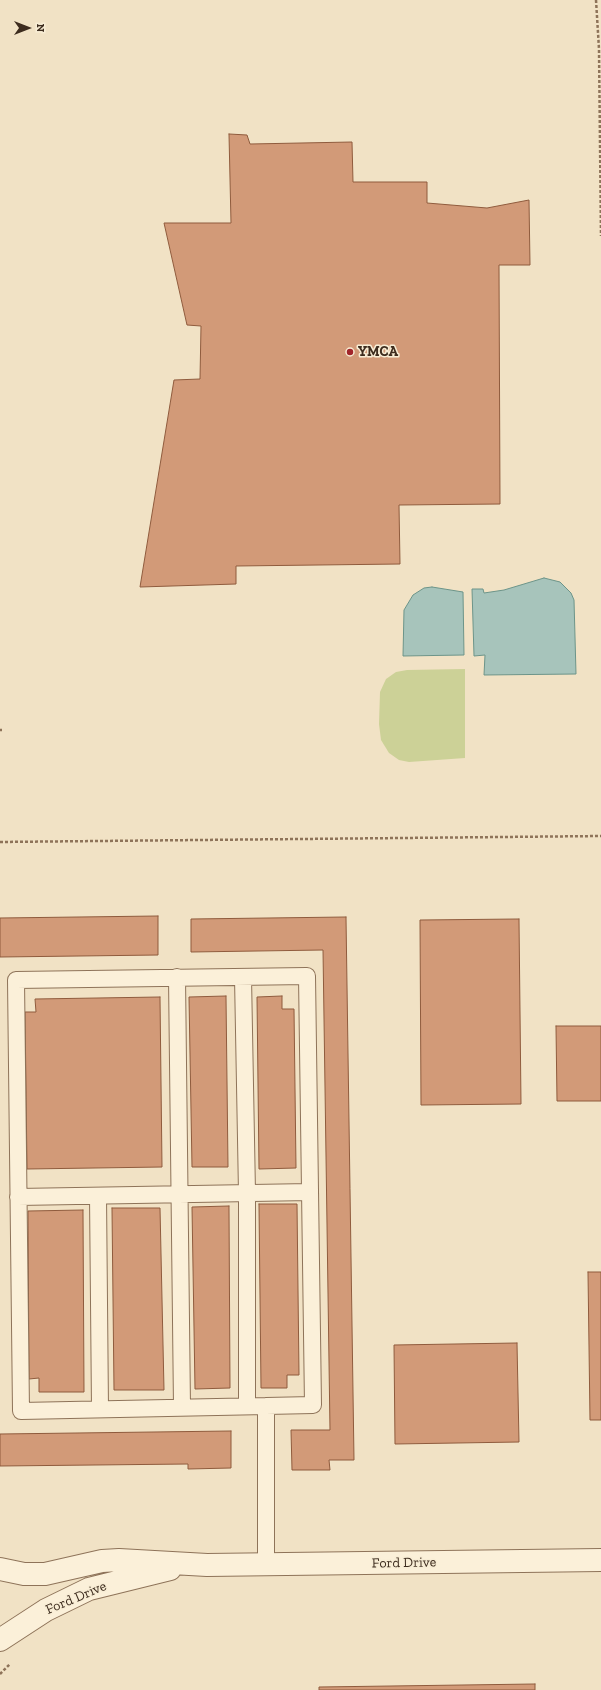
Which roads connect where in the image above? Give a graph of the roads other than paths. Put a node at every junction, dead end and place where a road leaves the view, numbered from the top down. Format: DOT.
graph roads {
  1 [pos="177,977"];
  2 [pos="243,977"];
  3 [pos="310,1192"];
  4 [pos="247,1193"];
  5 [pos="180,1194"];
  6 [pos="98,1196"];
  7 [pos="18,1197"];
  8 [pos="247,1406"];
  9 [pos="266,1406"];
  10 [pos="182,1407"];
  11 [pos="100,1409"];
  12 [pos="601,1560"];
  13 [pos="266,1564"];
  14 [pos="207,1565"];
  15 [pos="0,1569"];
  16 [pos="0,1640"];
  1 -- 2 [label="lane"];
  1 -- 5 [label="lane"];
  1 -- 7 [label="lane"];
  2 -- 3 [label="lane"];
  2 -- 4 [label="lane"];
  3 -- 4 [label="lane"];
  3 -- 9 [label="lane"];
  4 -- 5 [label="lane"];
  4 -- 8 [label="lane"];
  5 -- 6 [label="lane"];
  5 -- 10 [label="lane"];
  6 -- 7 [label="lane"];
  6 -- 11 [label="lane"];
  7 -- 11 [label="lane"];
  8 -- 9 [label="lane"];
  8 -- 10 [label="lane"];
  9 -- 13 [label="lane"];
  10 -- 11 [label="lane"];
  12 -- 13 [label="street, Ford Drive"];
  13 -- 14 [label="street, Ford Drive"];
  14 -- 15 [label="street, Ford Drive"];
  14 -- 16 [label="street, Ford Drive"];
}
